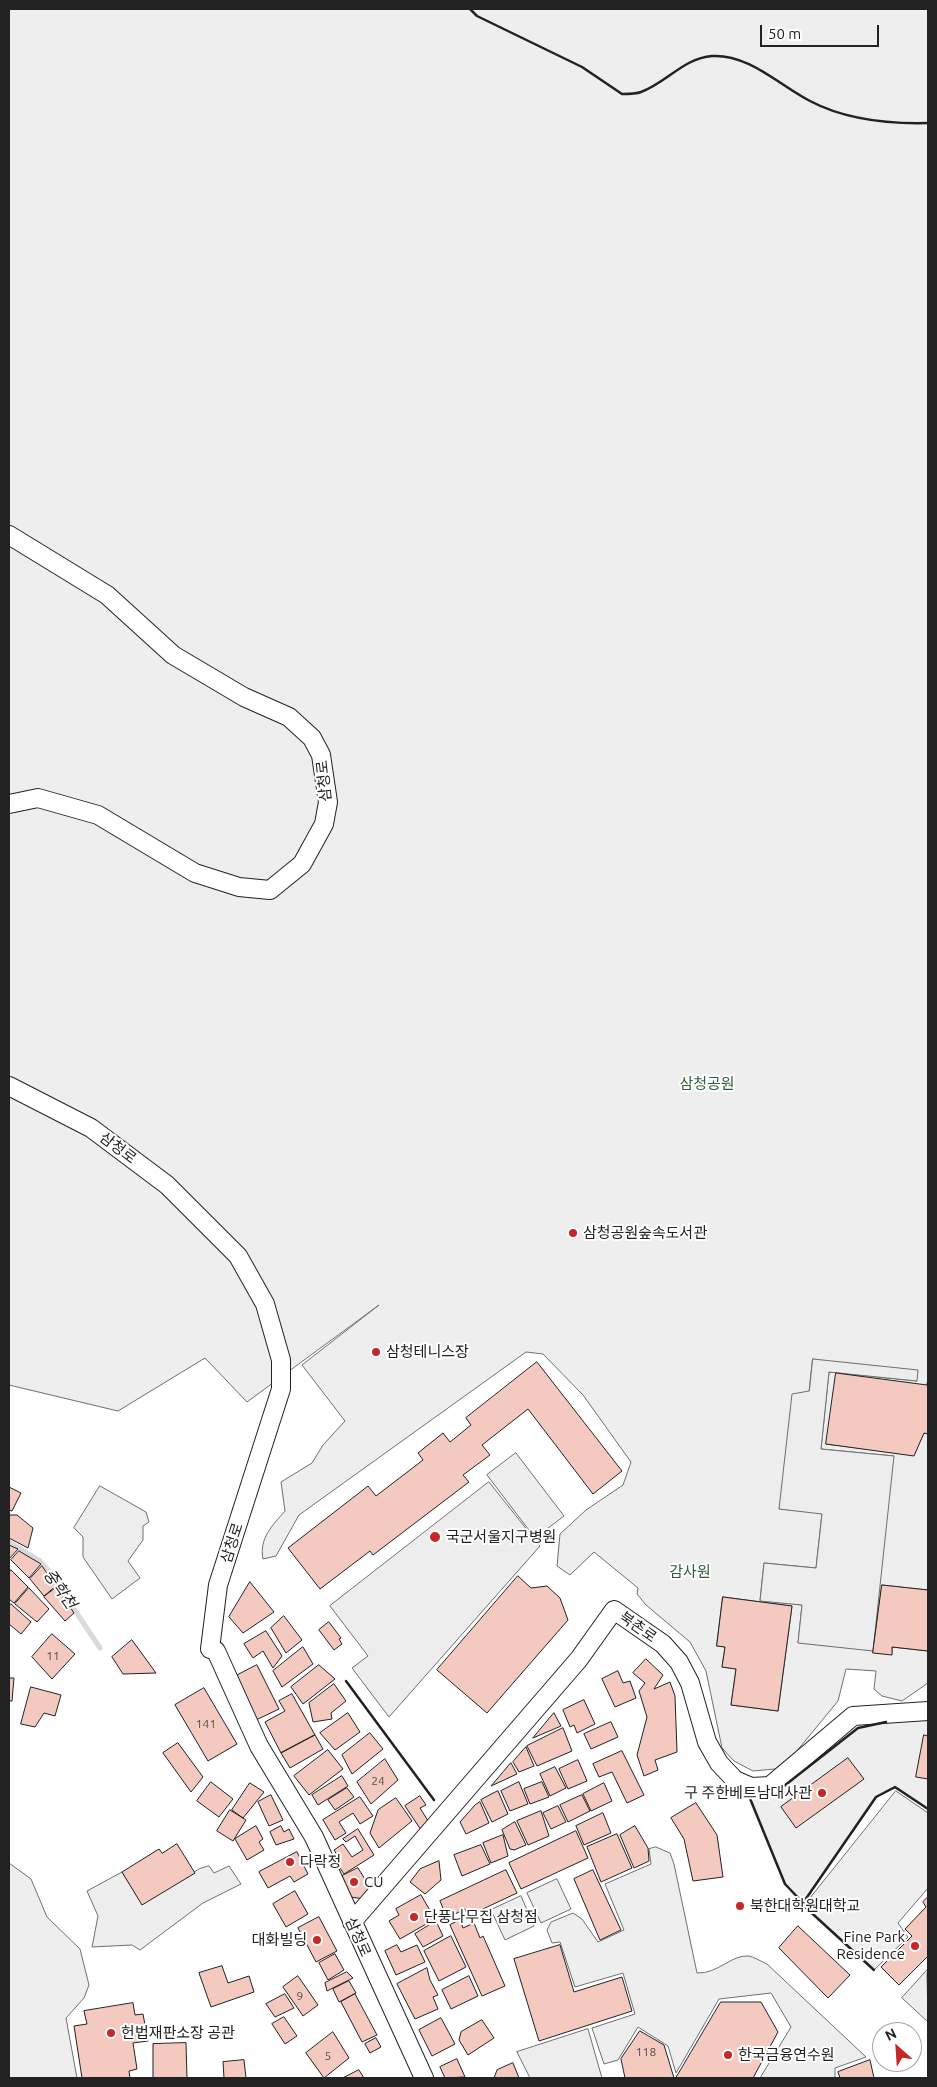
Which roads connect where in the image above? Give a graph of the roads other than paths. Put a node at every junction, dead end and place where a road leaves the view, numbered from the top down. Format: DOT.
graph roads {
  1 [pos="9,534"];
  2 [pos="9,804"];
  3 [pos="9,1086"];
  4 [pos="928,1711"];
  5 [pos="352,1922"];
  6 [pos="424,2078"];
  1 -- 2 [label="street, 삼청로"];
  3 -- 5 [label="street, 삼청로"];
  4 -- 5 [label="street, 북촌로"];
  5 -- 6 [label="street, 삼청로"];
}
